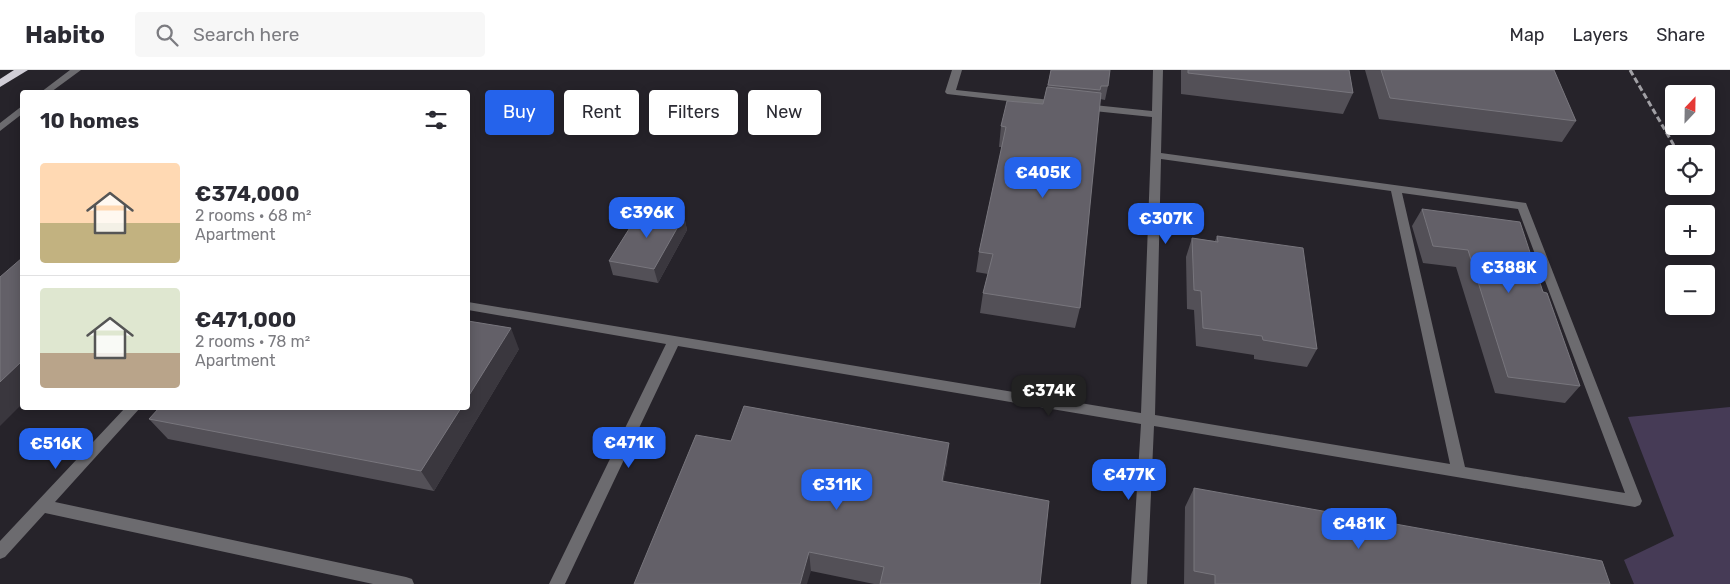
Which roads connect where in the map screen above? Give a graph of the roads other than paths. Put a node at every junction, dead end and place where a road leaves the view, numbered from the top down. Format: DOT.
graph roads {
  1 [pos="22,70"];
  2 [pos="76,70"];
  3 [pos="957,70"];
  4 [pos="1158,70"];
  5 [pos="0,84"];
  6 [pos="48,90"];
  7 [pos="20,112"];
  8 [pos="1157,115"];
  9 [pos="0,128"];
  10 [pos="1155,155"];
  11 [pos="1396,189"];
  12 [pos="470,306"];
  13 [pos="674,341"];
  14 [pos="132,410"];
  15 [pos="1148,419"];
  16 [pos="1459,471"];
  17 [pos="42,506"];
  18 [pos="0,552"];
  19 [pos="406,584"];
  20 [pos="557,584"];
  21 [pos="1139,584"];
  1 -- 5 [label="highway"];
  2 -- 6 [label="street"];
  3 -- 8 [label="street"];
  4 -- 8 [label="street"];
  7 -- 9 [label="street"];
  8 -- 10 [label="street"];
  10 -- 11 [label="street"];
  10 -- 15 [label="street"];
  11 -- 16 [label="street"];
  11 -- 16 [label="street"];
  12 -- 13 [label="street"];
  13 -- 15 [label="street"];
  13 -- 20 [label="street"];
  14 -- 17 [label="street"];
  15 -- 16 [label="street"];
  15 -- 21 [label="street"];
  17 -- 18 [label="street"];
  17 -- 19 [label="street"];
}
